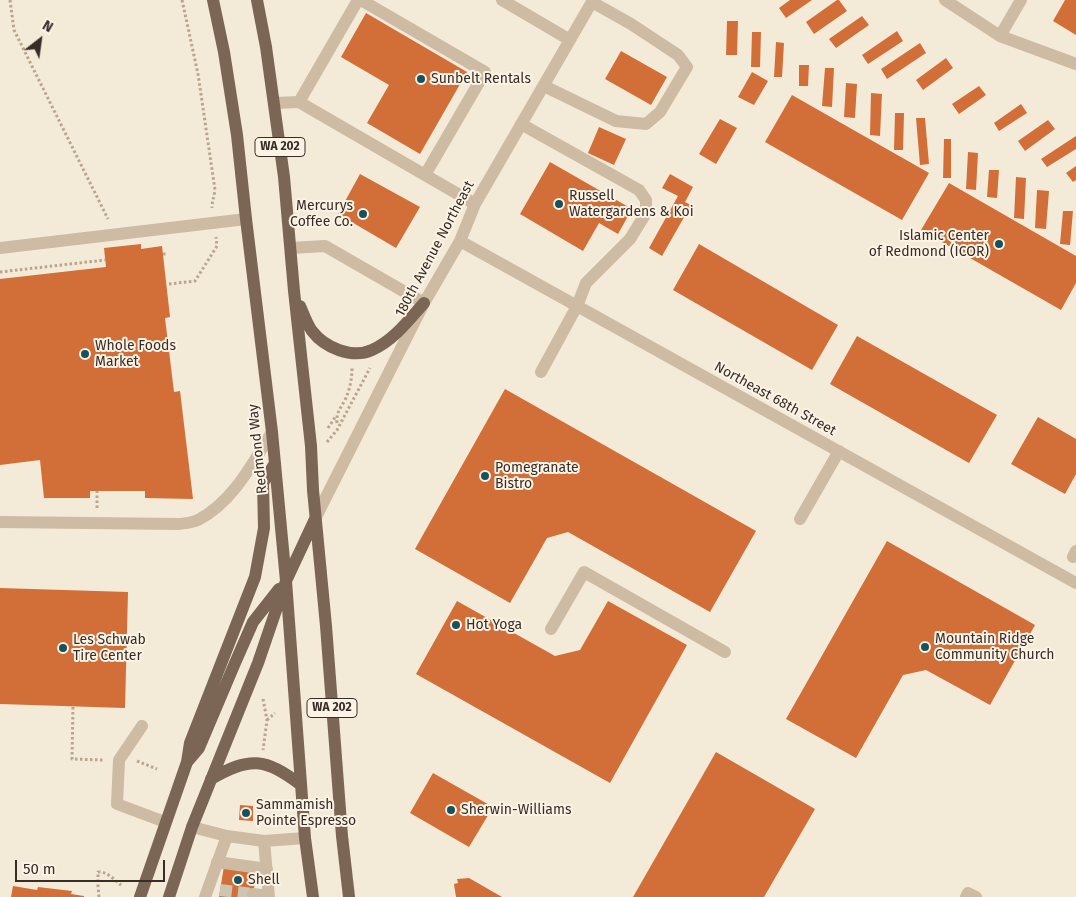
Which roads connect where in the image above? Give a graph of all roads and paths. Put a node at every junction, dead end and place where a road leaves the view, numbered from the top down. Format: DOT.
graph roads {
  1 [pos="10,0"];
  2 [pos="182,0"];
  3 [pos="213,0"];
  4 [pos="257,0"];
  5 [pos="360,0"];
  6 [pos="502,0"];
  7 [pos="945,0"];
  8 [pos="1021,0"];
  9 [pos="593,1"];
  10 [pos="1000,36"];
  11 [pos="570,40"];
  12 [pos="1076,64"];
  13 [pos="544,86"];
  14 [pos="299,102"];
  15 [pos="275,103"];
  16 [pos="522,124"];
  17 [pos="425,175"];
  18 [pos="475,204"];
  19 [pos="246,219"];
  20 [pos="214,222"];
  21 [pos="116,234"];
  22 [pos="460,241"];
  23 [pos="0,248"];
  24 [pos="290,248"];
  25 [pos="106,260"];
  26 [pos="0,272"];
  27 [pos="169,284"];
  28 [pos="294,291"];
  29 [pos="424,303"];
  30 [pos="577,306"];
  31 [pos="352,365"];
  32 [pos="541,372"];
  33 [pos="336,416"];
  34 [pos="337,423"];
  35 [pos="328,428"];
  36 [pos="272,432"];
  37 [pos="838,451"];
  38 [pos="275,463"];
  39 [pos="97,491"];
  40 [pos="97,511"];
  41 [pos="315,519"];
  42 [pos="800,519"];
  43 [pos="0,522"];
  44 [pos="286,581"];
  45 [pos="1076,583"];
  46 [pos="551,629"];
  47 [pos="725,652"];
  48 [pos="262,699"];
  49 [pos="73,706"];
  50 [pos="275,713"];
  51 [pos="267,720"];
  52 [pos="142,726"];
  53 [pos="263,751"];
  54 [pos="118,760"];
  55 [pos="187,762"];
  56 [pos="157,769"];
  57 [pos="211,780"];
  58 [pos="301,785"];
  59 [pos="165,822"];
  60 [pos="192,827"];
  61 [pos="227,836"];
  62 [pos="306,838"];
  63 [pos="264,841"];
  64 [pos="217,862"];
  65 [pos="266,868"];
  66 [pos="121,885"];
  67 [pos="211,891"];
  68 [pos="253,894"];
  69 [pos="269,896"];
  70 [pos="99,897"];
  71 [pos="140,897"];
  72 [pos="169,897"];
  73 [pos="313,897"];
  74 [pos="349,897"];
  75 [pos="966,897"];
  76 [pos="976,897"];
  1 -- 21 [label="path"];
  2 -- 20 [label="path"];
  3 -- 19 [label="main road, Redmond Way / WA 202"];
  4 -- 15 [label="main road, WA 202"];
  5 -- 14 [label="street"];
  5 -- 17 [label="street"];
  6 -- 11 [label="street"];
  7 -- 10 [label="street"];
  8 -- 10 [label="street"];
  9 -- 11 [label="street, 180th Avenue Northeast"];
  9 -- 13 [label="street"];
  10 -- 12 [label="street"];
  11 -- 13 [label="street, 180th Avenue Northeast"];
  13 -- 16 [label="street, 180th Avenue Northeast"];
  14 -- 15 [label="street"];
  14 -- 17 [label="street"];
  15 -- 24 [label="main road, WA 202"];
  16 -- 18 [label="street, 180th Avenue Northeast"];
  16 -- 30 [label="street"];
  17 -- 18 [label="street"];
  18 -- 22 [label="street, 180th Avenue Northeast"];
  19 -- 20 [label="street"];
  19 -- 36 [label="main road, Redmond Way / WA 202"];
  20 -- 21 [label="street"];
  20 -- 27 [label="path"];
  21 -- 23 [label="street"];
  22 -- 29 [label="street, 180th Avenue Northeast"];
  22 -- 30 [label="street, Northeast 68th Street"];
  24 -- 28 [label="main road, WA 202"];
  24 -- 29 [label="street"];
  25 -- 26 [label="path"];
  28 -- 29 [label="main road"];
  28 -- 41 [label="main road, WA 202"];
  29 -- 41 [label="street, 180th Avenue Northeast"];
  30 -- 32 [label="street"];
  30 -- 37 [label="street, Northeast 68th Street"];
  31 -- 33 [label="path"];
  33 -- 34 [label="path"];
  33 -- 35 [label="path"];
  36 -- 38 [label="main road, Redmond Way / WA 202"];
  36 -- 43 [label="street"];
  37 -- 42 [label="street"];
  37 -- 45 [label="street, Northeast 68th Street"];
  38 -- 44 [label="main road, Redmond Way / WA 202"];
  38 -- 55 [label="main road"];
  39 -- 40 [label="path"];
  41 -- 44 [label="main road"];
  41 -- 74 [label="main road, WA 202"];
  44 -- 55 [label="main road"];
  44 -- 57 [label="main road"];
  44 -- 58 [label="main road, Redmond Way / WA 202"];
  46 -- 47 [label="street"];
  48 -- 51 [label="path"];
  49 -- 54 [label="path"];
  50 -- 51 [label="path"];
  51 -- 53 [label="path"];
  52 -- 54 [label="street"];
  54 -- 56 [label="path"];
  54 -- 59 [label="street"];
  55 -- 59 [label="main road"];
  57 -- 58 [label="main road"];
  57 -- 60 [label="main road"];
  58 -- 62 [label="main road, Redmond Way / WA 202"];
  59 -- 71 [label="main road"];
  60 -- 61 [label="street"];
  60 -- 72 [label="main road"];
  61 -- 63 [label="street"];
  61 -- 64 [label="street"];
  62 -- 63 [label="street"];
  62 -- 73 [label="main road, Redmond Way / WA 202"];
  63 -- 65 [label="street"];
  64 -- 65 [label="street"];
  64 -- 67 [label="street"];
  65 -- 69 [label="street"];
  66 -- 70 [label="path"];
  68 -- 69 [label="street"];
  75 -- 76 [label="street"];
}
